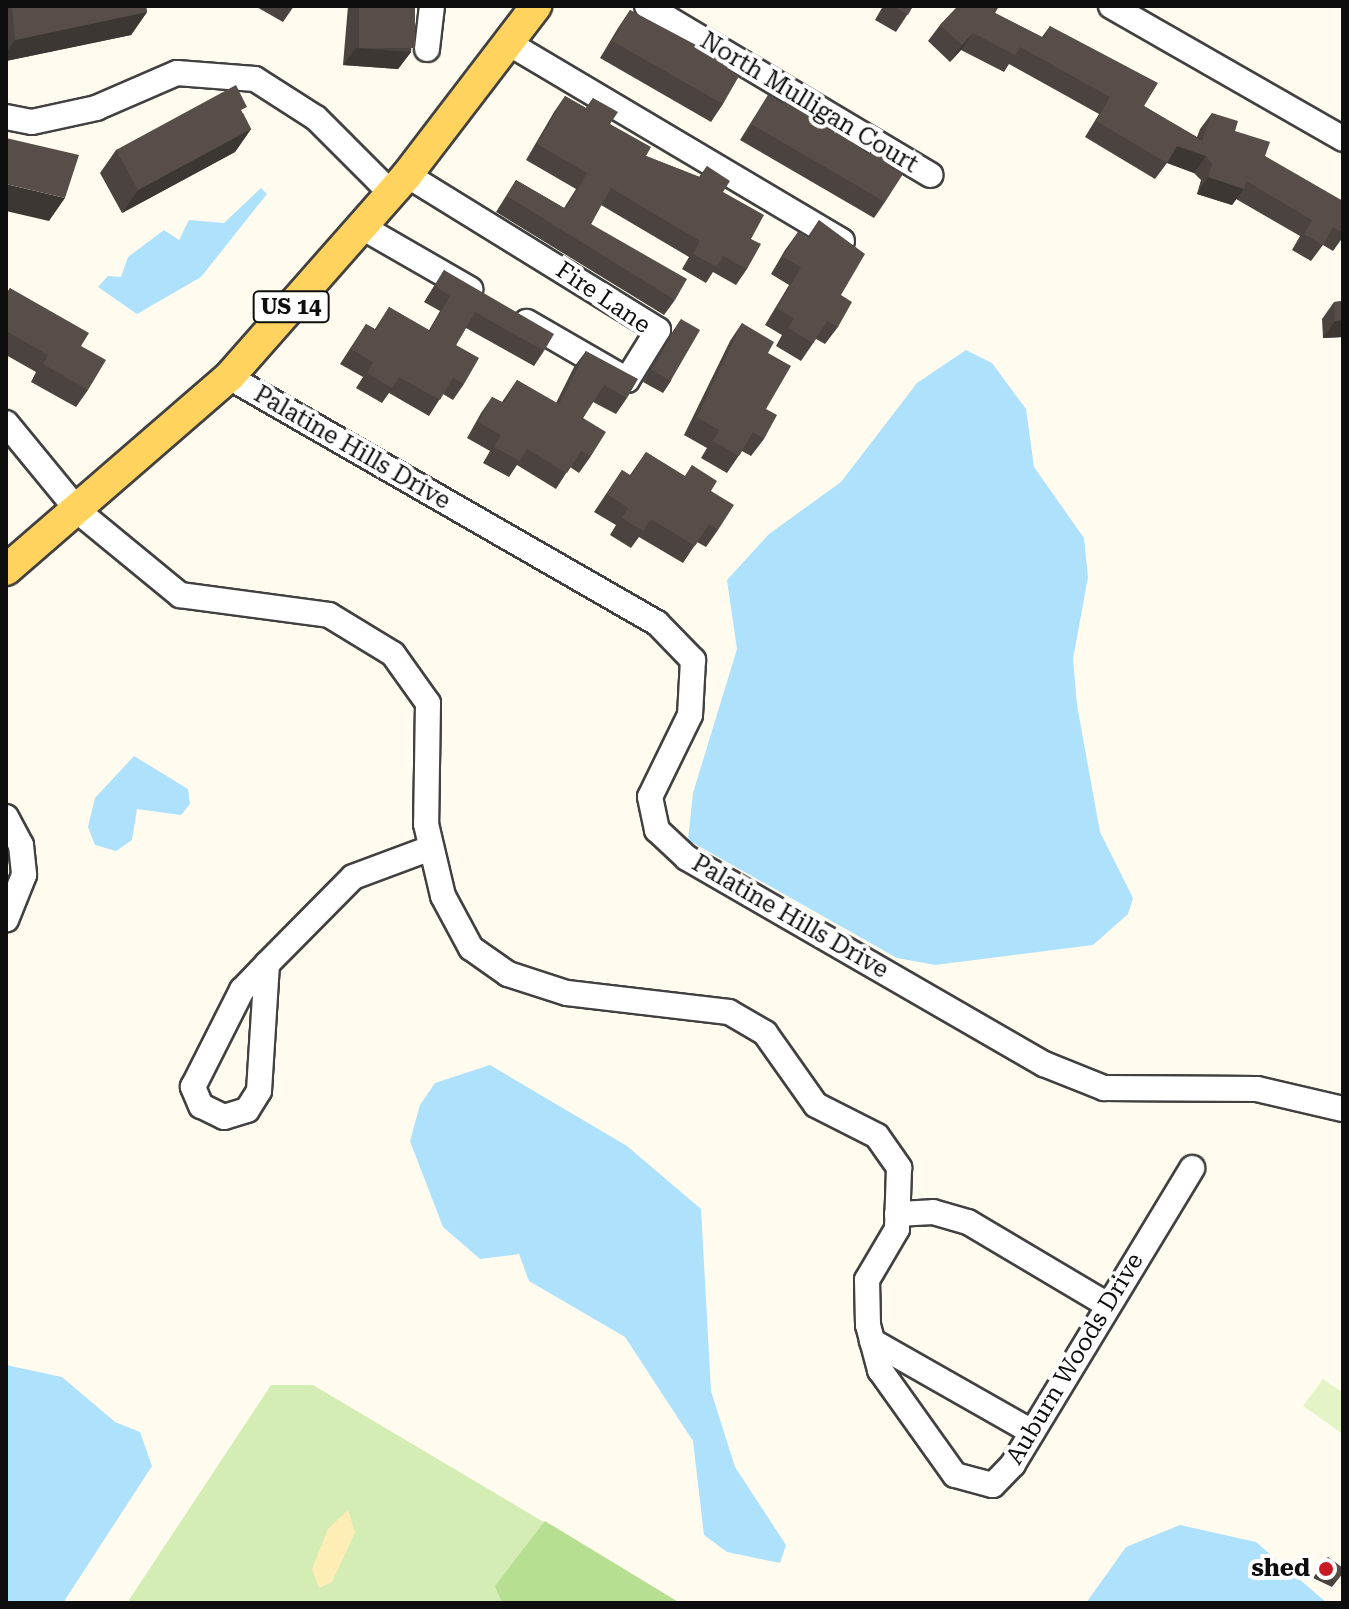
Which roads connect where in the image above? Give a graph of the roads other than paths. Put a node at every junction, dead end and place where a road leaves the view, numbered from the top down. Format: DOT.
graph roads {
  1 [pos="432,6"];
  2 [pos="536,6"];
  3 [pos="647,6"];
  4 [pos="1111,6"];
  5 [pos="510,44"];
  6 [pos="427,49"];
  7 [pos="6,117"];
  8 [pos="1343,139"];
  9 [pos="930,175"];
  10 [pos="399,184"];
  11 [pos="362,227"];
  12 [pos="847,244"];
  13 [pos="229,377"];
  14 [pos="6,423"];
  15 [pos="79,512"];
  16 [pos="6,570"];
  17 [pos="6,817"];
  18 [pos="431,848"];
  19 [pos="6,920"];
  20 [pos="267,964"];
  21 [pos="1343,1109"];
  22 [pos="1192,1168"];
  23 [pos="897,1214"];
  24 [pos="1108,1305"];
  25 [pos="872,1341"];
  26 [pos="1032,1432"];
  1 -- 6 [label="street"];
  2 -- 5 [label="main road, US 14"];
  3 -- 9 [label="street, North Mulligan Court"];
  4 -- 8 [label="street"];
  5 -- 10 [label="main road, US 14"];
  5 -- 12 [label="street"];
  7 -- 10 [label="street"];
  10 -- 11 [label="main road, US 14"];
  10 -- 11 [label="street, Fire Lane"];
  11 -- 13 [label="main road, US 14"];
  13 -- 15 [label="main road, US 14"];
  13 -- 21 [label="street, Palatine Hills Drive"];
  14 -- 15 [label="street, Auburn Woods Drive"];
  15 -- 16 [label="main road, US 14"];
  15 -- 18 [label="street, Auburn Woods Drive"];
  17 -- 19 [label="street"];
  18 -- 20 [label="street"];
  18 -- 23 [label="street, Auburn Woods Drive"];
  20 -- 20 [label="street"];
  22 -- 24 [label="street, Auburn Woods Drive"];
  23 -- 24 [label="street"];
  23 -- 25 [label="street, Auburn Woods Drive"];
  24 -- 26 [label="street, Auburn Woods Drive"];
  25 -- 26 [label="street"];
  25 -- 26 [label="street, Auburn Woods Drive"];
}
